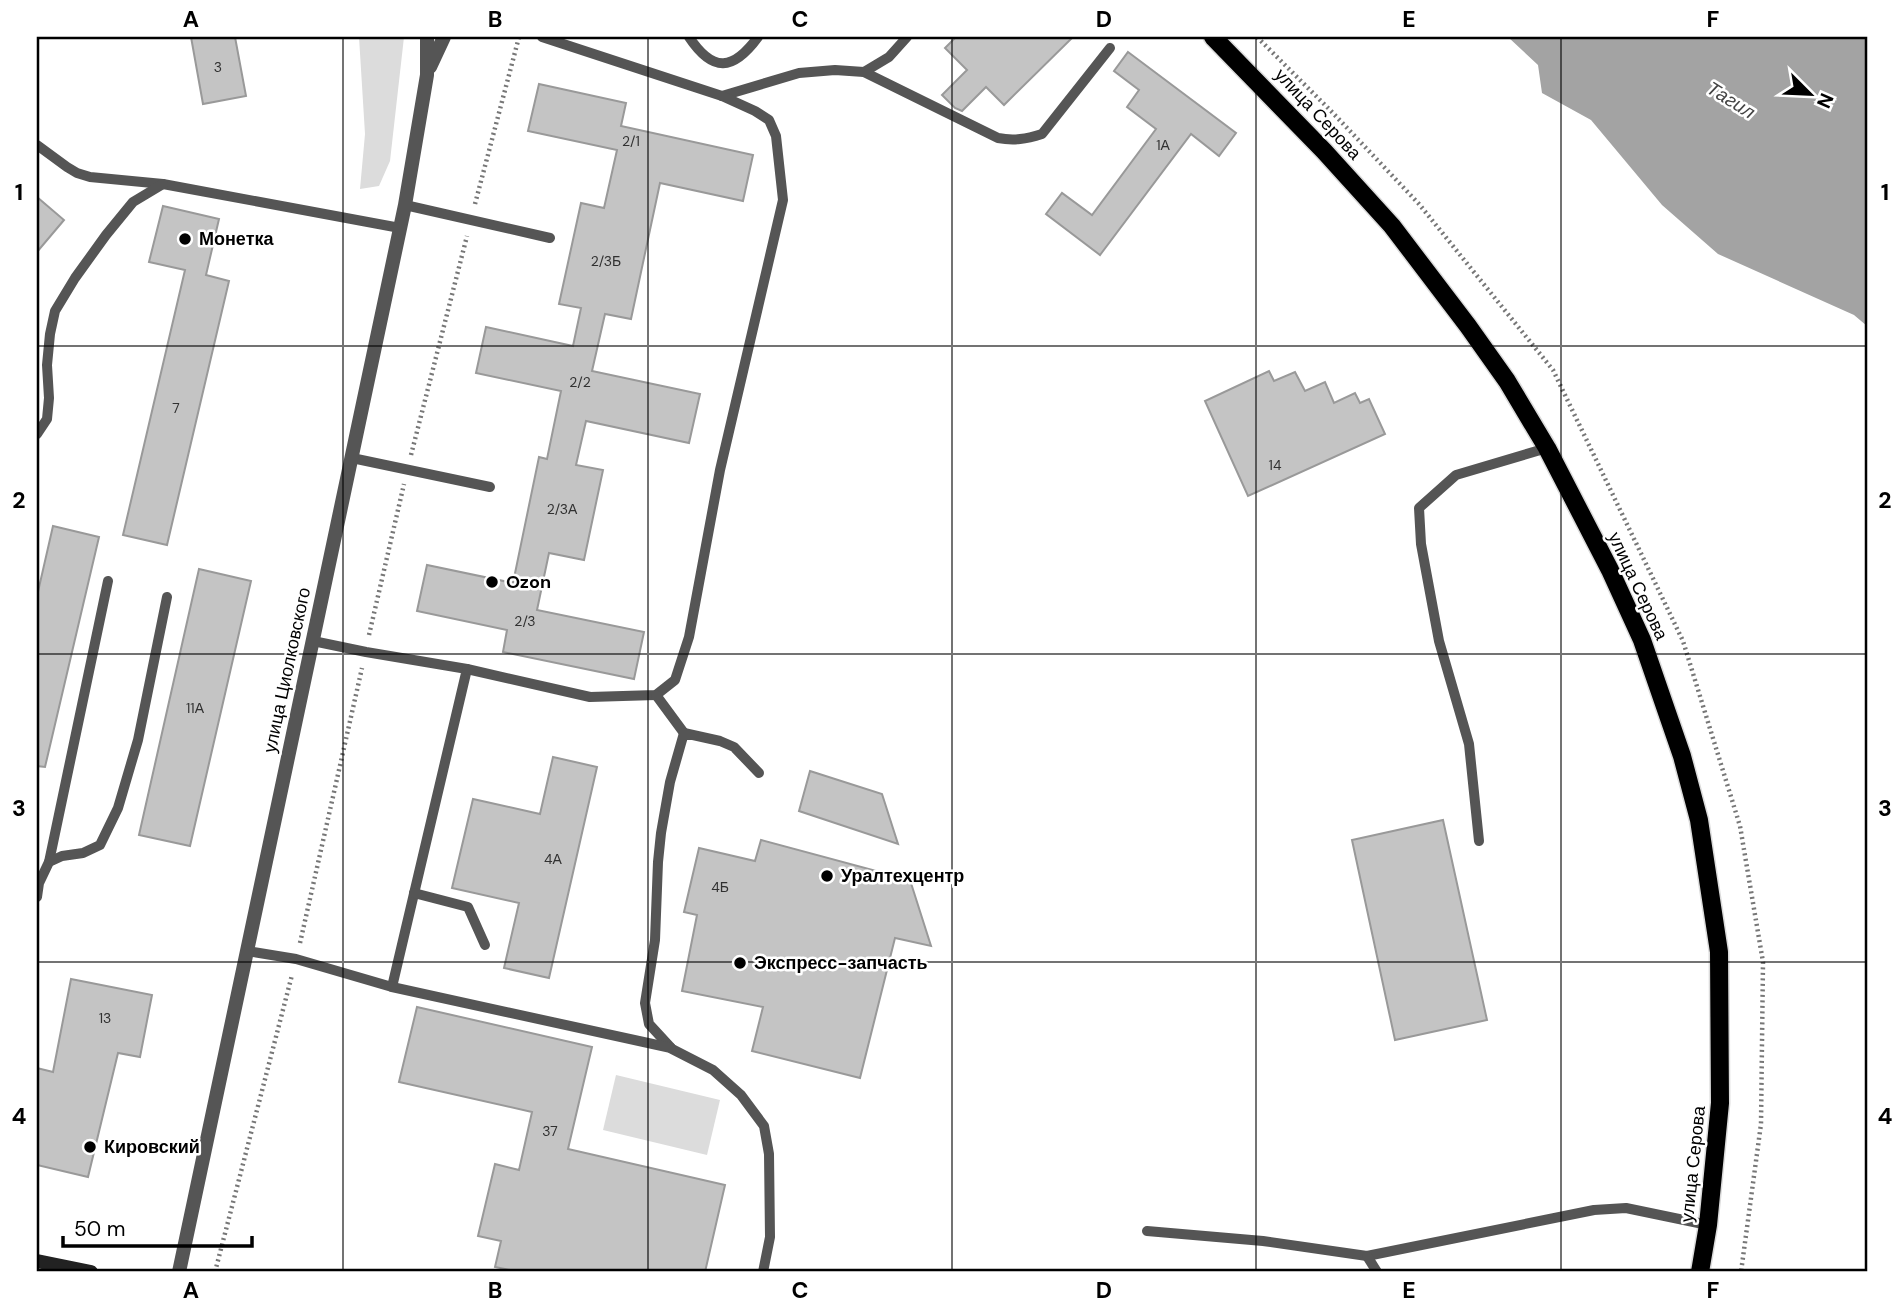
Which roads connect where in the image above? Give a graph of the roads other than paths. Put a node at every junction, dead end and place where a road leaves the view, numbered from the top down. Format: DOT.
graph roads {
  1 [pos="427,37"];
  2 [pos="444,37"];
  3 [pos="542,37"];
  4 [pos="690,37"];
  5 [pos="907,37"];
  6 [pos="1213,37"];
  7 [pos="756,38"];
  8 [pos="1110,48"];
  9 [pos="864,72"];
  10 [pos="427,75"];
  11 [pos="722,96"];
  12 [pos="37,145"];
  13 [pos="163,184"];
  14 [pos="405,205"];
  15 [pos="400,228"];
  16 [pos="550,238"];
  17 [pos="37,435"];
  18 [pos="1547,448"];
  19 [pos="352,458"];
  20 [pos="490,487"];
  21 [pos="108,581"];
  22 [pos="167,597"];
  23 [pos="313,641"];
  24 [pos="467,669"];
  25 [pos="656,695"];
  26 [pos="684,733"];
  27 [pos="759,773"];
  28 [pos="1479,841"];
  29 [pos="49,862"];
  30 [pos="414,893"];
  31 [pos="37,897"];
  32 [pos="485,945"];
  33 [pos="247,951"];
  34 [pos="391,987"];
  35 [pos="672,1048"];
  36 [pos="1708,1225"];
  37 [pos="1147,1230"];
  38 [pos="1367,1256"];
  39 [pos="37,1261"];
  40 [pos="91,1272"];
  41 [pos="179,1272"];
  42 [pos="763,1272"];
  43 [pos="1377,1272"];
  44 [pos="1700,1272"];
  1 -- 10 [label="street, улица Циолковского"];
  2 -- 10 [label="street, улица Циолковского"];
  3 -- 11 [label="lane"];
  4 -- 7 [label="lane"];
  5 -- 9 [label="lane"];
  6 -- 18 [label="main road, улица Серова"];
  8 -- 9 [label="lane"];
  9 -- 11 [label="lane"];
  10 -- 14 [label="street, улица Циолковского"];
  11 -- 25 [label="lane"];
  12 -- 13 [label="lane"];
  13 -- 15 [label="lane"];
  13 -- 17 [label="lane"];
  14 -- 15 [label="street, улица Циолковского"];
  14 -- 16 [label="lane"];
  15 -- 19 [label="street, улица Циолковского"];
  18 -- 28 [label="lane"];
  18 -- 36 [label="main road, улица Серова"];
  19 -- 20 [label="lane"];
  19 -- 23 [label="street, улица Циолковского"];
  21 -- 29 [label="lane"];
  22 -- 29 [label="lane"];
  23 -- 24 [label="lane"];
  23 -- 33 [label="street, улица Циолковского"];
  24 -- 25 [label="lane"];
  24 -- 30 [label="lane"];
  25 -- 26 [label="lane"];
  26 -- 27 [label="lane"];
  26 -- 35 [label="lane"];
  29 -- 31 [label="lane"];
  30 -- 32 [label="lane"];
  30 -- 34 [label="lane"];
  33 -- 34 [label="lane"];
  33 -- 41 [label="street, улица Циолковского"];
  34 -- 35 [label="lane"];
  35 -- 42 [label="lane"];
  36 -- 38 [label="lane"];
  36 -- 44 [label="main road, улица Серова"];
  37 -- 38 [label="lane"];
  38 -- 43 [label="lane"];
  39 -- 40 [label="main road"];
}
